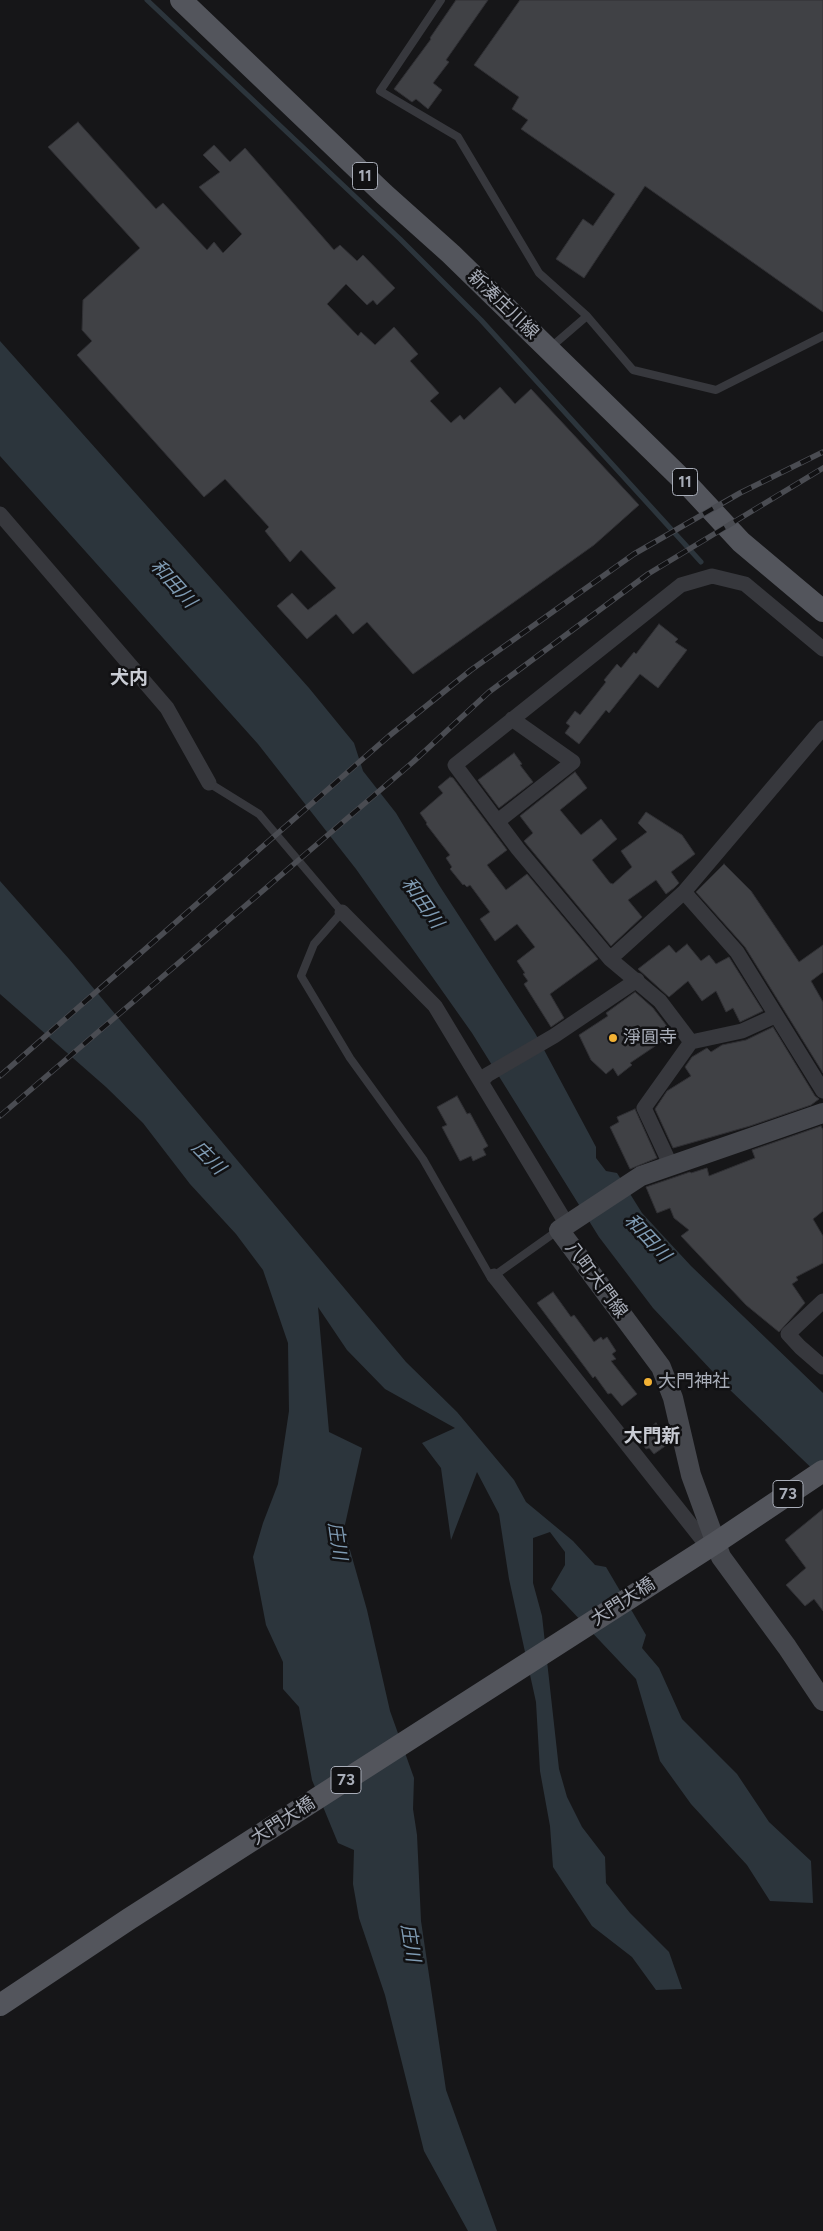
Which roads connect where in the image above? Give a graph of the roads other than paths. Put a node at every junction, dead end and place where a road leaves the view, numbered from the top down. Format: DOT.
graph roads {
  1 [pos="181,0"];
  2 [pos="441,0"];
  3 [pos="586,316"];
  4 [pos="823,336"];
  5 [pos="548,349"];
  6 [pos="0,514"];
  7 [pos="823,611"];
  8 [pos="823,649"];
  9 [pos="512,719"];
  10 [pos="823,728"];
  11 [pos="209,783"];
  12 [pos="498,822"];
  13 [pos="684,892"];
  14 [pos="342,912"];
  15 [pos="610,959"];
  16 [pos="636,980"];
  17 [pos="775,1016"];
  18 [pos="691,1042"];
  19 [pos="484,1078"];
  20 [pos="823,1091"];
  21 [pos="823,1112"];
  22 [pos="671,1166"];
  23 [pos="563,1227"];
  24 [pos="494,1276"];
  25 [pos="823,1301"];
  26 [pos="823,1367"];
  27 [pos="823,1471"];
  28 [pos="706,1549"];
  29 [pos="823,1701"];
  30 [pos="0,2005"];
  1 -- 5 [label="main road, 新湊庄川線 / 11"];
  2 -- 3 [label="lane"];
  3 -- 4 [label="lane"];
  3 -- 5 [label="lane"];
  5 -- 7 [label="main road, 新湊庄川線 / 11"];
  6 -- 11 [label="street"];
  8 -- 9 [label="street"];
  9 -- 12 [label="street"];
  9 -- 12 [label="street"];
  10 -- 13 [label="street"];
  11 -- 14 [label="lane"];
  12 -- 15 [label="street"];
  13 -- 15 [label="street"];
  13 -- 17 [label="street"];
  14 -- 19 [label="street"];
  14 -- 24 [label="lane"];
  15 -- 16 [label="street"];
  16 -- 18 [label="street"];
  16 -- 19 [label="street"];
  17 -- 18 [label="street"];
  17 -- 20 [label="street"];
  18 -- 22 [label="street"];
  19 -- 23 [label="street"];
  21 -- 22 [label="main road, 八町大門線"];
  22 -- 23 [label="main road, 八町大門線"];
  23 -- 24 [label="lane"];
  23 -- 28 [label="main road, 八町大門線"];
  24 -- 28 [label="street"];
  25 -- 26 [label="street"];
  27 -- 28 [label="main road, 73"];
  28 -- 29 [label="main road, 八町大門線"];
  28 -- 30 [label="main road, 大門大橋 / 73"];
}
